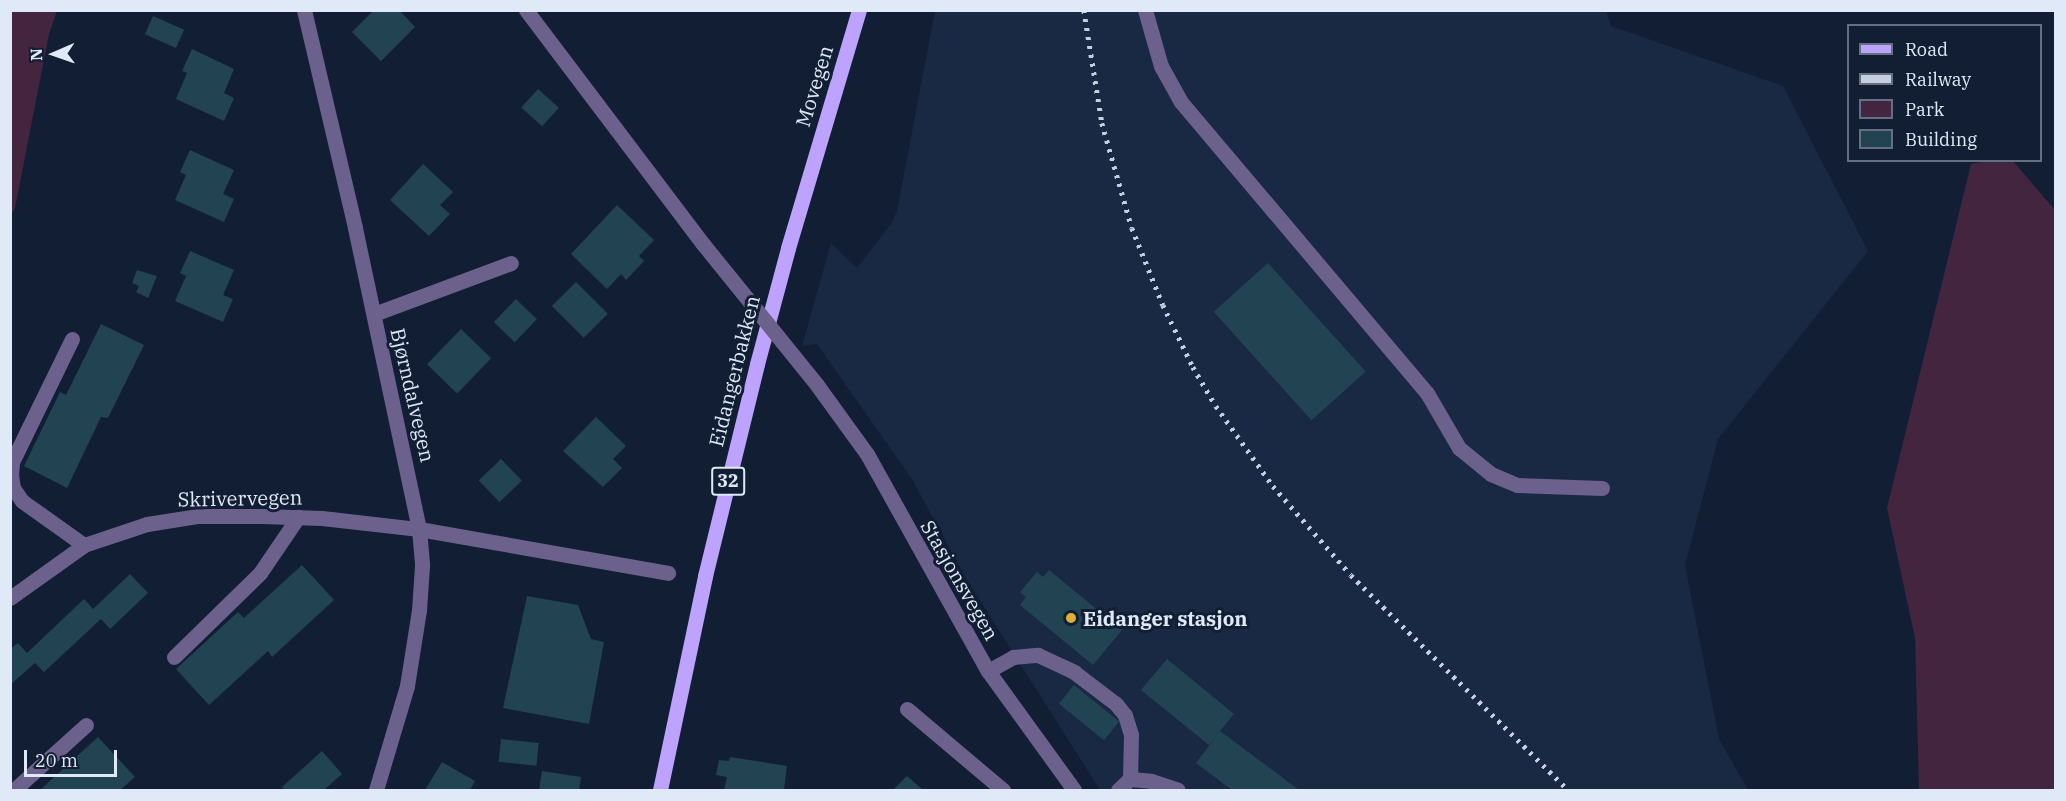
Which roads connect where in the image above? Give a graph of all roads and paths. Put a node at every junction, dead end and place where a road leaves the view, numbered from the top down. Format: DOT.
graph roads {
  1 [pos="304,10"];
  2 [pos="526,10"];
  3 [pos="859,10"];
  4 [pos="1145,10"];
  5 [pos="810,175"];
  6 [pos="512,263"];
  7 [pos="374,314"];
  8 [pos="72,339"];
  9 [pos="1602,488"];
  10 [pos="298,517"];
  11 [pos="419,529"];
  12 [pos="84,545"];
  13 [pos="668,573"];
  14 [pos="10,598"];
  15 [pos="174,657"];
  16 [pos="988,671"];
  17 [pos="907,709"];
  18 [pos="86,725"];
  19 [pos="1130,779"];
  20 [pos="14,790"];
  21 [pos="376,790"];
  22 [pos="660,790"];
  23 [pos="1003,790"];
  24 [pos="1074,790"];
  25 [pos="1118,790"];
  26 [pos="1178,790"];
  1 -- 7 [label="street, Bjørndalvegen"];
  2 -- 16 [label="street, Stasjonsvegen, bridge"];
  3 -- 5 [label="main road, Movegen / 32"];
  4 -- 9 [label="street"];
  5 -- 22 [label="main road, Eidangerbakken / 32"];
  6 -- 7 [label="street"];
  7 -- 11 [label="street, Bjørndalvegen"];
  8 -- 12 [label="street"];
  10 -- 11 [label="street, Skrivervegen"];
  10 -- 12 [label="street, Skrivervegen"];
  10 -- 15 [label="street"];
  11 -- 13 [label="street, Skrivervegen"];
  11 -- 21 [label="street, Bjørndalvegen"];
  12 -- 14 [label="street, Skrivervegen"];
  16 -- 19 [label="street"];
  16 -- 24 [label="street, Stasjonsvegen"];
  17 -- 23 [label="street"];
  18 -- 20 [label="street"];
  19 -- 25 [label="street"];
  19 -- 26 [label="street"];
}
